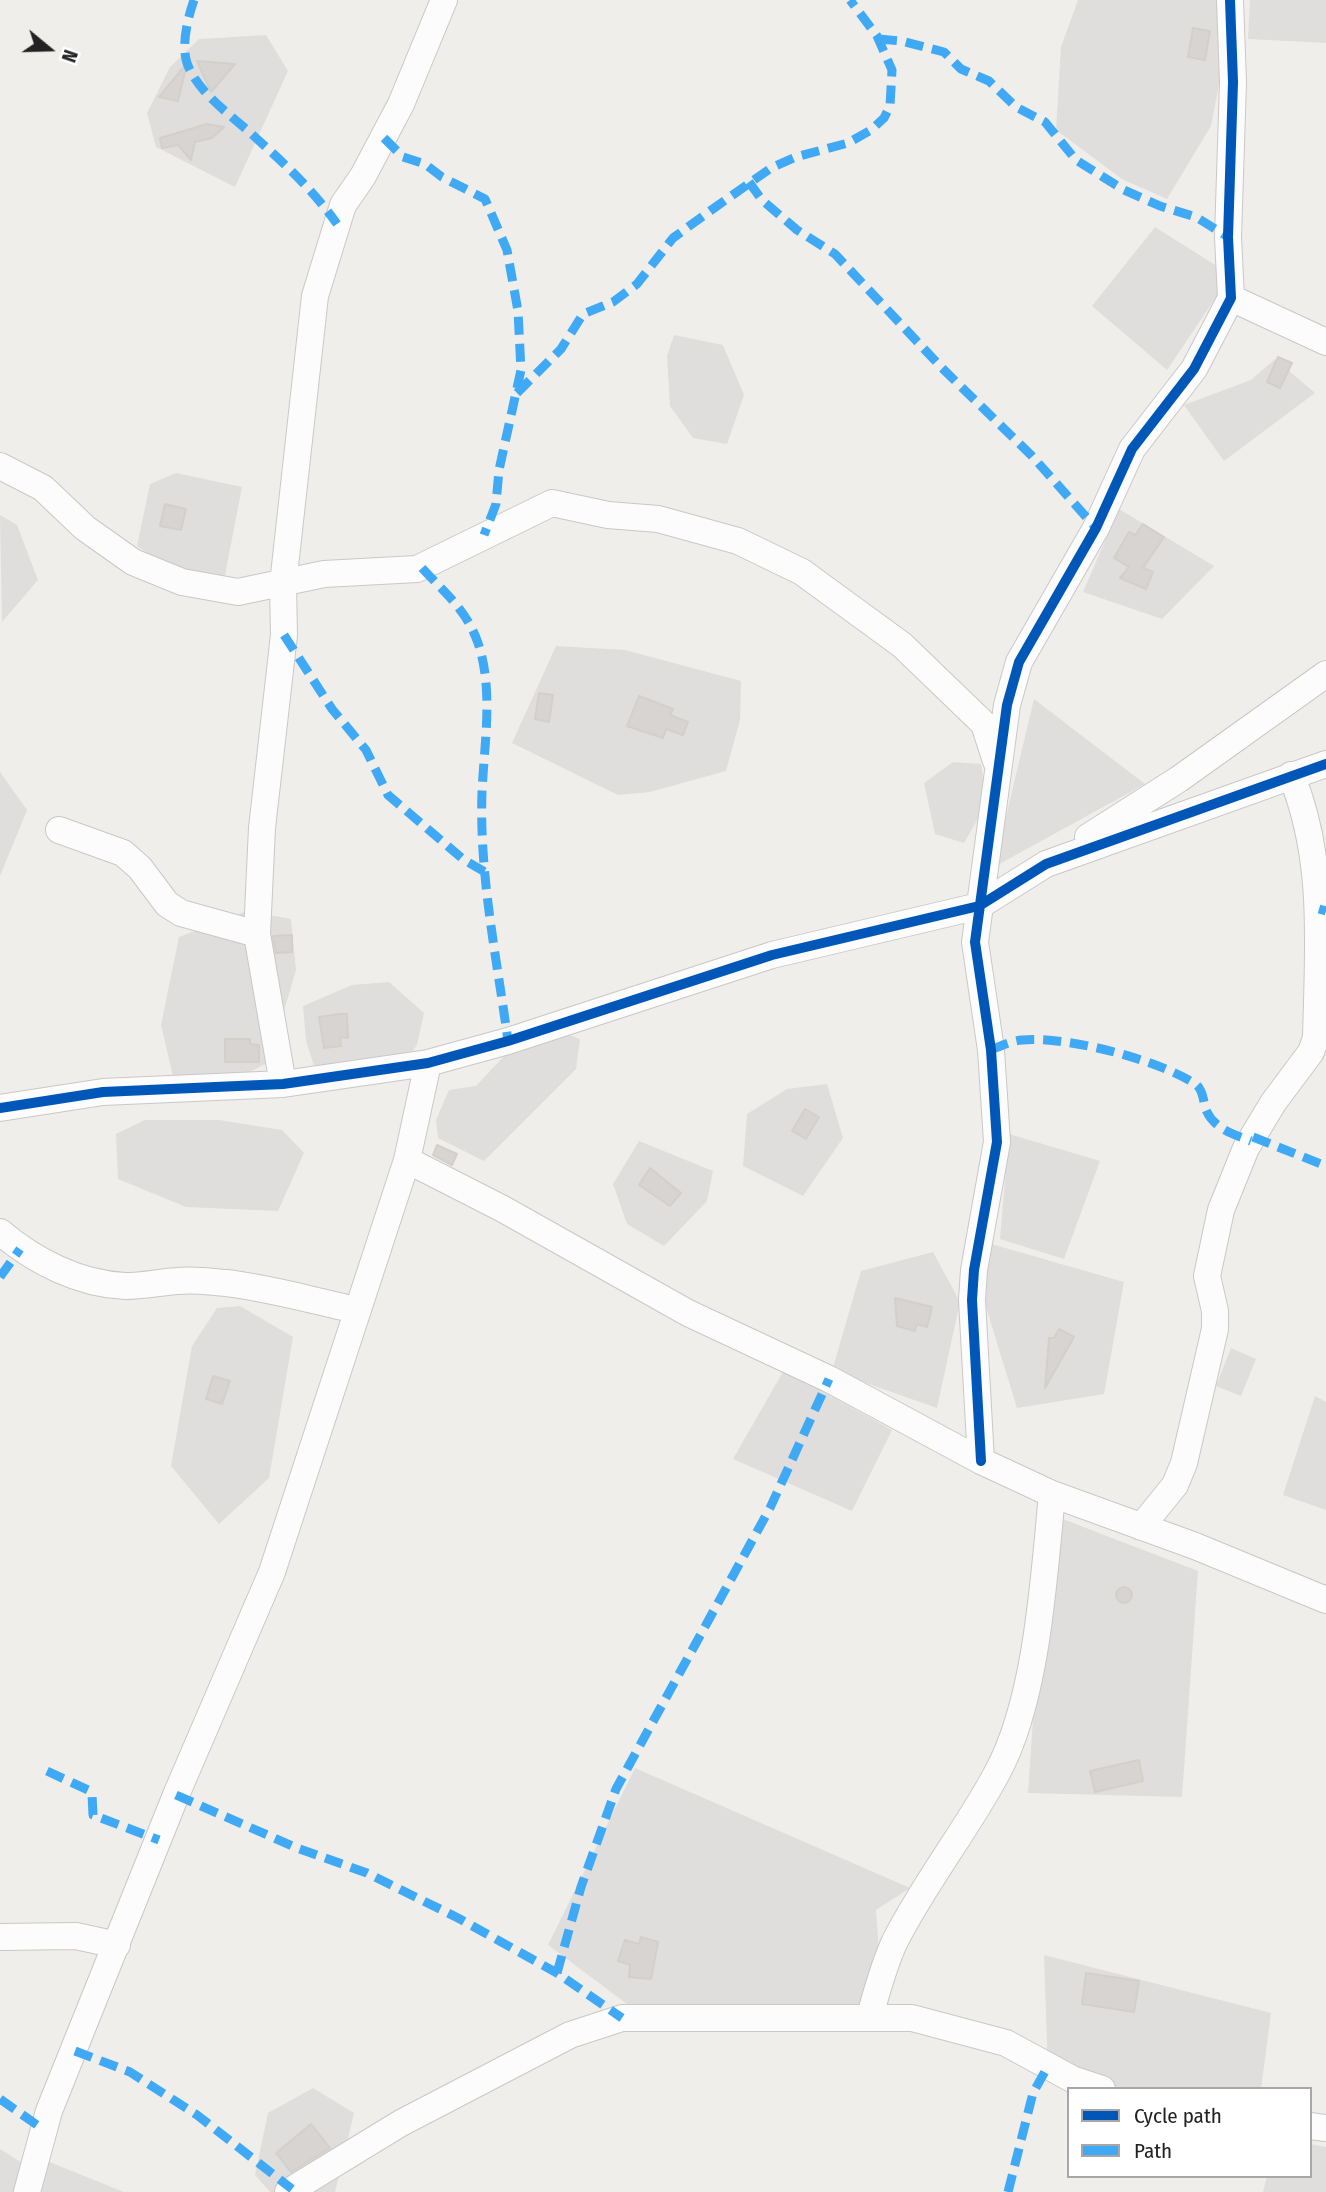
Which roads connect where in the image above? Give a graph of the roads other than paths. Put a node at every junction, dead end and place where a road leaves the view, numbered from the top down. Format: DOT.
graph roads {
  1 [pos="444,0"];
  2 [pos="1230,0"];
  3 [pos="1231,298"];
  4 [pos="1326,342"];
  5 [pos="0,466"];
  6 [pos="283,584"];
  7 [pos="1326,674"];
  8 [pos="1326,764"];
  9 [pos="998,766"];
  10 [pos="1291,775"];
  11 [pos="59,830"];
  12 [pos="1046,864"];
  13 [pos="979,906"];
  14 [pos="257,934"];
  15 [pos="428,1063"];
  16 [pos="282,1084"];
  17 [pos="0,1108"];
  18 [pos="407,1160"];
  19 [pos="0,1231"];
  20 [pos="357,1310"];
  21 [pos="981,1461"];
  22 [pos="1052,1494"];
  23 [pos="1141,1527"];
  24 [pos="1326,1600"];
  25 [pos="0,1937"];
  26 [pos="117,1944"];
  27 [pos="870,2016"];
  28 [pos="1096,2087"];
  29 [pos="27,2192"];
  30 [pos="288,2192"];
  1 -- 6 [label="street"];
  2 -- 3 [label="street"];
  3 -- 4 [label="street"];
  3 -- 9 [label="street"];
  5 -- 6 [label="street"];
  6 -- 9 [label="street"];
  6 -- 14 [label="street"];
  7 -- 12 [label="street"];
  8 -- 10 [label="street"];
  9 -- 13 [label="street"];
  10 -- 12 [label="street"];
  10 -- 23 [label="street"];
  11 -- 14 [label="street"];
  12 -- 13 [label="street"];
  13 -- 15 [label="street"];
  13 -- 21 [label="street"];
  14 -- 16 [label="street"];
  15 -- 16 [label="street"];
  15 -- 18 [label="street"];
  16 -- 17 [label="street"];
  18 -- 20 [label="street"];
  18 -- 21 [label="street"];
  19 -- 20 [label="street"];
  20 -- 26 [label="street"];
  21 -- 22 [label="street"];
  22 -- 23 [label="street"];
  22 -- 27 [label="street"];
  23 -- 24 [label="street"];
  25 -- 26 [label="street"];
  26 -- 29 [label="street"];
  27 -- 28 [label="street"];
  27 -- 30 [label="street"];
}
